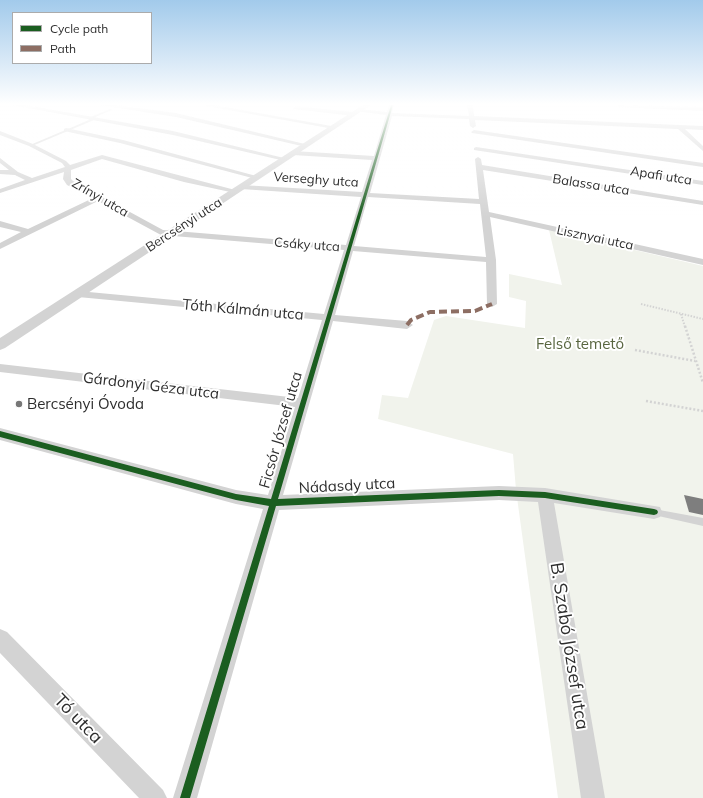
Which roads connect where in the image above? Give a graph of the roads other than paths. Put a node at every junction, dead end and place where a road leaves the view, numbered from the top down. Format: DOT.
graph roads {
  1 [pos="23,142"];
  2 [pos="37,142"];
  3 [pos="126,142"];
  4 [pos="221,142"];
  5 [pos="294,142"];
  6 [pos="310,142"];
  7 [pos="380,142"];
  8 [pos="475,142"];
  9 [pos="545,142"];
  10 [pos="30,145"];
  11 [pos="306,145"];
  12 [pos="476,149"];
  13 [pos="289,156"];
  14 [pos="376,158"];
  15 [pos="0,160"];
  16 [pos="703,165"];
  17 [pos="479,167"];
  18 [pos="68,169"];
  19 [pos="0,172"];
  20 [pos="16,173"];
  21 [pos="256,177"];
  22 [pos="32,180"];
  23 [pos="703,183"];
  24 [pos="238,189"];
  25 [pos="0,191"];
  26 [pos="365,195"];
  27 [pos="98,199"];
  28 [pos="484,202"];
  29 [pos="703,204"];
  30 [pos="486,214"];
  31 [pos="0,224"];
  32 [pos="29,232"];
  33 [pos="170,234"];
  34 [pos="0,246"];
  35 [pos="348,248"];
  36 [pos="491,260"];
  37 [pos="703,262"];
  38 [pos="78,294"];
  39 [pos="492,304"];
  40 [pos="328,318"];
  41 [pos="407,325"];
  42 [pos="0,345"];
  43 [pos="0,368"];
  44 [pos="302,403"];
  45 [pos="0,434"];
  46 [pos="545,495"];
  47 [pos="274,503"];
  48 [pos="654,512"];
  49 [pos="703,522"];
  50 [pos="0,639"];
  51 [pos="155,798"];
  52 [pos="185,798"];
  53 [pos="593,798"];
  1 -- 10 [label="street, Zrínyi utca"];
  2 -- 10 [label="lane"];
  3 -- 21 [label="street"];
  4 -- 13 [label="street"];
  5 -- 11 [label="street"];
  6 -- 11 [label="street, Bercsényi utca"];
  7 -- 14 [label="street, Ficsór József utca"];
  8 -- 12 [label="street"];
  9 -- 16 [label="street"];
  10 -- 18 [label="street, Zrínyi utca"];
  11 -- 13 [label="street, Bercsényi utca"];
  12 -- 17 [label="street"];
  12 -- 23 [label="street, Apafi utca"];
  13 -- 14 [label="street"];
  13 -- 21 [label="street, Bercsényi utca"];
  14 -- 26 [label="street, Ficsór József utca"];
  15 -- 20 [label="street"];
  17 -- 28 [label="street"];
  17 -- 29 [label="street, Balassa utca"];
  18 -- 22 [label="street, Verseghy utca"];
  18 -- 24 [label="street, Verseghy utca"];
  18 -- 27 [label="street, Zrínyi utca"];
  19 -- 20 [label="street"];
  20 -- 22 [label="street"];
  21 -- 24 [label="street, Bercsényi utca"];
  22 -- 25 [label="street, Verseghy utca"];
  24 -- 26 [label="street, Verseghy utca"];
  24 -- 33 [label="street, Bercsényi utca"];
  26 -- 28 [label="street, Verseghy utca"];
  26 -- 35 [label="street, Ficsór József utca"];
  27 -- 32 [label="street"];
  27 -- 33 [label="street, Zrínyi utca"];
  28 -- 30 [label="street"];
  30 -- 36 [label="street"];
  30 -- 37 [label="street, Lisznyai utca"];
  31 -- 32 [label="street"];
  32 -- 34 [label="street"];
  33 -- 35 [label="street, Csáky utca"];
  33 -- 38 [label="street, Bercsényi utca"];
  35 -- 36 [label="street, Csáky utca"];
  35 -- 40 [label="street, Ficsór József utca"];
  36 -- 39 [label="street"];
  38 -- 40 [label="street, Tóth Kálmán utca"];
  38 -- 42 [label="street, Bercsényi utca"];
  40 -- 41 [label="street, Tóth Kálmán utca"];
  40 -- 44 [label="street, Ficsór József utca"];
  43 -- 44 [label="street, Gárdonyi Géza utca"];
  44 -- 47 [label="street, Ficsór József utca"];
  45 -- 47 [label="street, Nádasdy utca"];
  46 -- 47 [label="street, Nádasdy utca"];
  46 -- 48 [label="street, Nádasdy utca"];
  46 -- 53 [label="street, B. Szabó József utca"];
  47 -- 52 [label="street, Ficsór József utca"];
  48 -- 49 [label="lane, Nádasdy utca"];
  50 -- 51 [label="street, Tó utca"];
}
